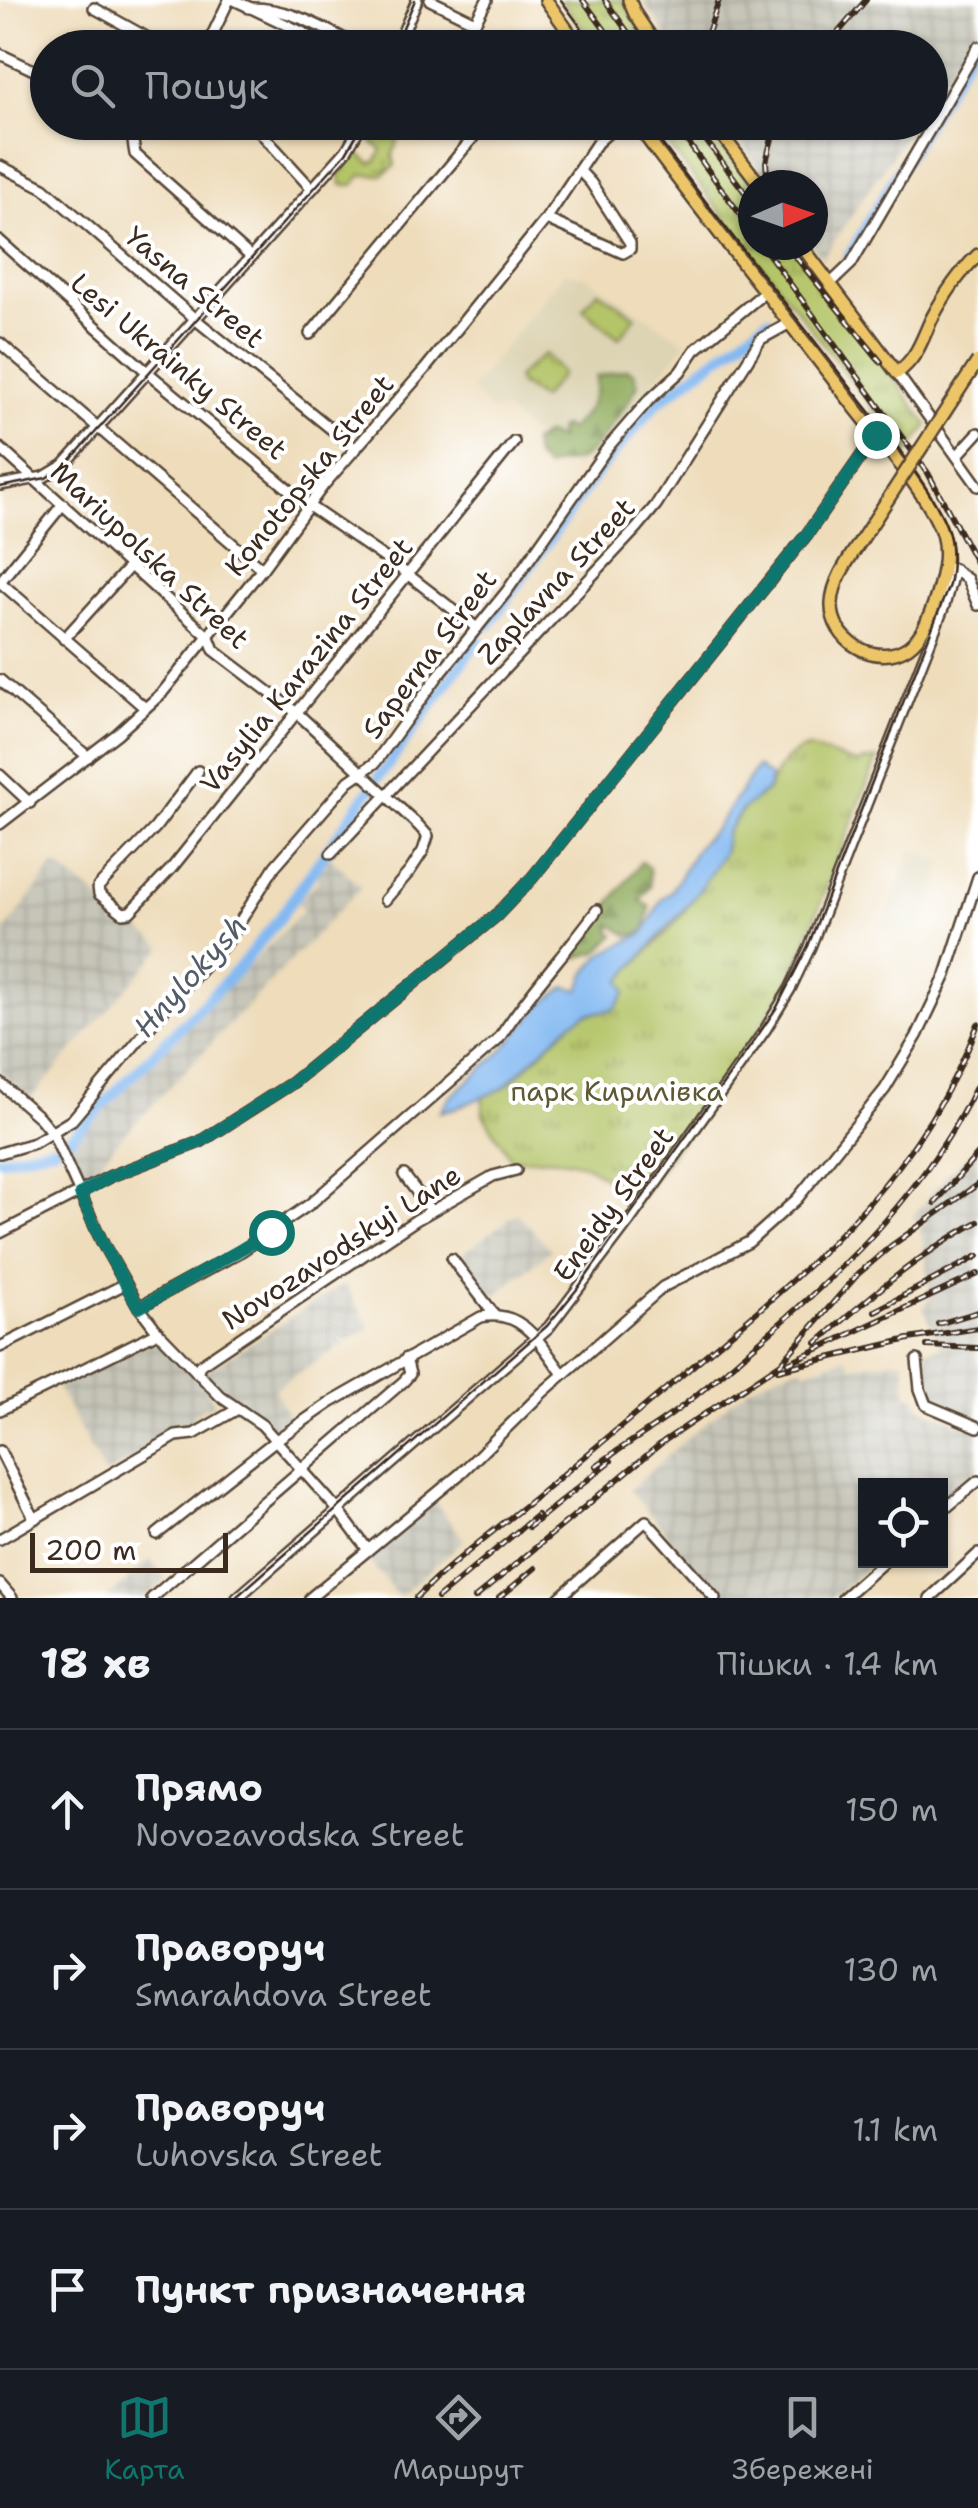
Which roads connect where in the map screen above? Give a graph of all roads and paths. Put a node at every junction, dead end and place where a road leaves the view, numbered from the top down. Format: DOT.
graph roads {
  1 [pos="232,0"];
  2 [pos="417,0"];
  3 [pos="430,0"];
  4 [pos="487,0"];
  5 [pos="546,0"];
  6 [pos="630,0"];
  7 [pos="94,8"];
  8 [pos="249,8"];
  9 [pos="475,22"];
  10 [pos="134,30"];
  11 [pos="216,30"];
  12 [pos="299,30"];
  13 [pos="328,30"];
  14 [pos="404,30"];
  15 [pos="471,30"];
  16 [pos="567,30"];
  17 [pos="648,30"];
  18 [pos="978,46"];
  19 [pos="0,54"];
  20 [pos="30,68"];
  21 [pos="948,97"];
  22 [pos="132,140"];
  23 [pos="267,140"];
  24 [pos="354,140"];
  25 [pos="468,140"];
  26 [pos="599,140"];
  27 [pos="649,140"];
  28 [pos="726,140"];
  29 [pos="923,140"];
  30 [pos="0,166"];
  31 [pos="579,170"];
  32 [pos="749,170"];
  33 [pos="312,189"];
  34 [pos="546,219"];
  35 [pos="0,241"];
  36 [pos="978,255"];
  37 [pos="251,258"];
  38 [pos="812,260"];
  39 [pos="830,284"];
  40 [pos="765,292"];
  41 [pos="196,319"];
  42 [pos="790,323"];
  43 [pos="310,334"];
  44 [pos="0,342"];
  45 [pos="978,360"];
  46 [pos="147,372"];
  47 [pos="897,374"];
  48 [pos="98,426"];
  49 [pos="978,433"];
  50 [pos="876,435"];
  51 [pos="514,442"];
  52 [pos="0,448"];
  53 [pos="356,449"];
  54 [pos="957,456"];
  55 [pos="36,479"];
  56 [pos="0,485"];
  57 [pos="978,486"];
  58 [pos="64,504"];
  59 [pos="309,506"];
  60 [pos="131,565"];
  61 [pos="949,567"];
  62 [pos="262,570"];
  63 [pos="408,576"];
  64 [pos="0,582"];
  65 [pos="978,605"];
  66 [pos="476,628"];
  67 [pos="208,637"];
  68 [pos="64,639"];
  69 [pos="0,680"];
  70 [pos="145,708"];
  71 [pos="297,713"];
  72 [pos="88,757"];
  73 [pos="198,771"];
  74 [pos="362,772"];
  75 [pos="0,775"];
  76 [pos="386,796"];
  77 [pos="30,803"];
  78 [pos="0,824"];
  79 [pos="331,854"];
  80 [pos="978,877"];
  81 [pos="385,900"];
  82 [pos="597,910"];
  83 [pos="0,1083"];
  84 [pos="52,1134"];
  85 [pos="0,1153"];
  86 [pos="516,1170"];
  87 [pos="404,1175"];
  88 [pos="80,1194"];
  89 [pos="430,1212"];
  90 [pos="0,1233"];
  91 [pos="452,1259"];
  92 [pos="125,1284"];
  93 [pos="139,1308"];
  94 [pos="494,1314"];
  95 [pos="158,1332"];
  96 [pos="536,1338"];
  97 [pos="0,1348"];
  98 [pos="406,1358"];
  99 [pos="918,1360"];
  100 [pos="197,1372"];
  101 [pos="563,1374"];
  102 [pos="0,1410"];
  103 [pos="236,1410"];
  104 [pos="978,1428"];
  105 [pos="276,1440"];
  106 [pos="0,1451"];
  107 [pos="302,1470"];
  108 [pos="978,1481"];
  109 [pos="948,1506"];
  110 [pos="338,1510"];
  111 [pos="34,1518"];
  112 [pos="156,1534"];
  113 [pos="0,1539"];
  114 [pos="368,1550"];
  115 [pos="978,1554"];
  116 [pos="877,1568"];
  117 [pos="0,1584"];
  118 [pos="12,1598"];
  119 [pos="152,1598"];
  120 [pos="237,1598"];
  121 [pos="310,1598"];
  122 [pos="559,1598"];
  123 [pos="715,1598"];
  124 [pos="843,1598"];
  125 [pos="930,1598"];
  1 -- 8 [label="street"];
  1 -- 11 [label="street"];
  2 -- 14 [label="street"];
  3 -- 9 [label="street"];
  4 -- 9 [label="street"];
  5 -- 16 [label="main road"];
  6 -- 17 [label="main road"];
  7 -- 10 [label="street"];
  8 -- 12 [label="street"];
  8 -- 13 [label="street"];
  9 -- 15 [label="street"];
  18 -- 21 [label="street"];
  19 -- 20 [label="street"];
  22 -- 37 [label="street"];
  23 -- 33 [label="street"];
  24 -- 33 [label="street"];
  25 -- 43 [label="street"];
  26 -- 31 [label="street, Konotopska Street"];
  27 -- 40 [label="main road"];
  28 -- 32 [label="main road"];
  29 -- 39 [label="street"];
  30 -- 41 [label="street, Yasna Street"];
  31 -- 34 [label="street, Konotopska Street"];
  31 -- 34 [label="street"];
  33 -- 37 [label="street"];
  34 -- 53 [label="street, Konotopska Street"];
  35 -- 46 [label="street, Lesi Ukrainky Street"];
  36 -- 47 [label="main road"];
  37 -- 41 [label="street"];
  38 -- 39 [label="main road"];
  39 -- 47 [label="main road"];
  40 -- 42 [label="main road"];
  40 -- 66 [label="street, Saperna Street"];
  41 -- 46 [label="street"];
  41 -- 53 [label="street, Yasna Street"];
  42 -- 50 [label="main road"];
  42 -- 76 [label="street, Zaplavna Street"];
  44 -- 48 [label="street"];
  45 -- 61 [label="main road, bridge"];
  46 -- 48 [label="street"];
  46 -- 59 [label="street, Lesi Ukrainky Street"];
  47 -- 54 [label="street"];
  48 -- 55 [label="street"];
  48 -- 62 [label="street"];
  49 -- 54 [label="street"];
  50 -- 61 [label="main road"];
  50 -- 88 [label="street"];
  51 -- 63 [label="street, Vasylia Karazina Street"];
  52 -- 55 [label="street, Mariupolska Street"];
  53 -- 59 [label="street, Konotopska Street"];
  54 -- 57 [label="street"];
  55 -- 56 [label="street"];
  55 -- 58 [label="street, Mariupolska Street"];
  58 -- 60 [label="street, Mariupolska Street"];
  58 -- 64 [label="street"];
  59 -- 62 [label="street, Konotopska Street"];
  59 -- 63 [label="street, Lesi Ukrainky Street"];
  60 -- 67 [label="street, Mariupolska Street"];
  60 -- 68 [label="street"];
  61 -- 65 [label="street"];
  61 -- 96 [label="street, Eneidy Street"];
  62 -- 67 [label="street, Konotopska Street"];
  63 -- 66 [label="street, Lesi Ukrainky Street"];
  63 -- 71 [label="street, Vasylia Karazina Street"];
  64 -- 68 [label="street"];
  66 -- 74 [label="street, Saperna Street"];
  67 -- 70 [label="street, Konotopska Street"];
  67 -- 71 [label="street, Mariupolska Street"];
  68 -- 70 [label="street"];
  69 -- 72 [label="street"];
  70 -- 72 [label="street, Konotopska Street"];
  71 -- 73 [label="street, Vasylia Karazina Street"];
  71 -- 74 [label="street, Mariupolska Street"];
  72 -- 77 [label="street, Konotopska Street"];
  74 -- 76 [label="street, Mariupolska Street"];
  74 -- 84 [label="street, Saperna Street"];
  75 -- 77 [label="street"];
  76 -- 79 [label="street, Zaplavna Street"];
  76 -- 81 [label="street, Mariupolska Street"];
  77 -- 78 [label="street, Konotopska Street"];
  80 -- 101 [label="street"];
  82 -- 93 [label="street"];
  83 -- 84 [label="street"];
  84 -- 85 [label="street"];
  84 -- 88 [label="street"];
  86 -- 89 [label="street, Novozavodskyi Lane"];
  87 -- 89 [label="street"];
  88 -- 90 [label="street"];
  88 -- 92 [label="street"];
  89 -- 100 [label="street, Novozavodskyi Lane"];
  91 -- 94 [label="street"];
  92 -- 93 [label="street"];
  92 -- 97 [label="street"];
  93 -- 95 [label="street"];
  94 -- 96 [label="street"];
  94 -- 98 [label="street"];
  95 -- 100 [label="street"];
  95 -- 102 [label="street"];
  96 -- 101 [label="street"];
  96 -- 110 [label="street, Eneidy Street"];
  98 -- 105 [label="street"];
  98 -- 107 [label="street"];
  99 -- 104 [label="street"];
  100 -- 103 [label="street"];
  101 -- 114 [label="street"];
  103 -- 105 [label="street"];
  103 -- 111 [label="street"];
  105 -- 107 [label="street"];
  105 -- 112 [label="street"];
  106 -- 111 [label="street"];
  107 -- 110 [label="street"];
  107 -- 119 [label="street"];
  108 -- 109 [label="street"];
  110 -- 114 [label="street"];
  110 -- 120 [label="street, Eneidy Street"];
  111 -- 113 [label="street"];
  114 -- 121 [label="street"];
  115 -- 125 [label="street"];
  116 -- 124 [label="street"];
  117 -- 118 [label="street"];
  122 -- 123 [label="street"];
}
